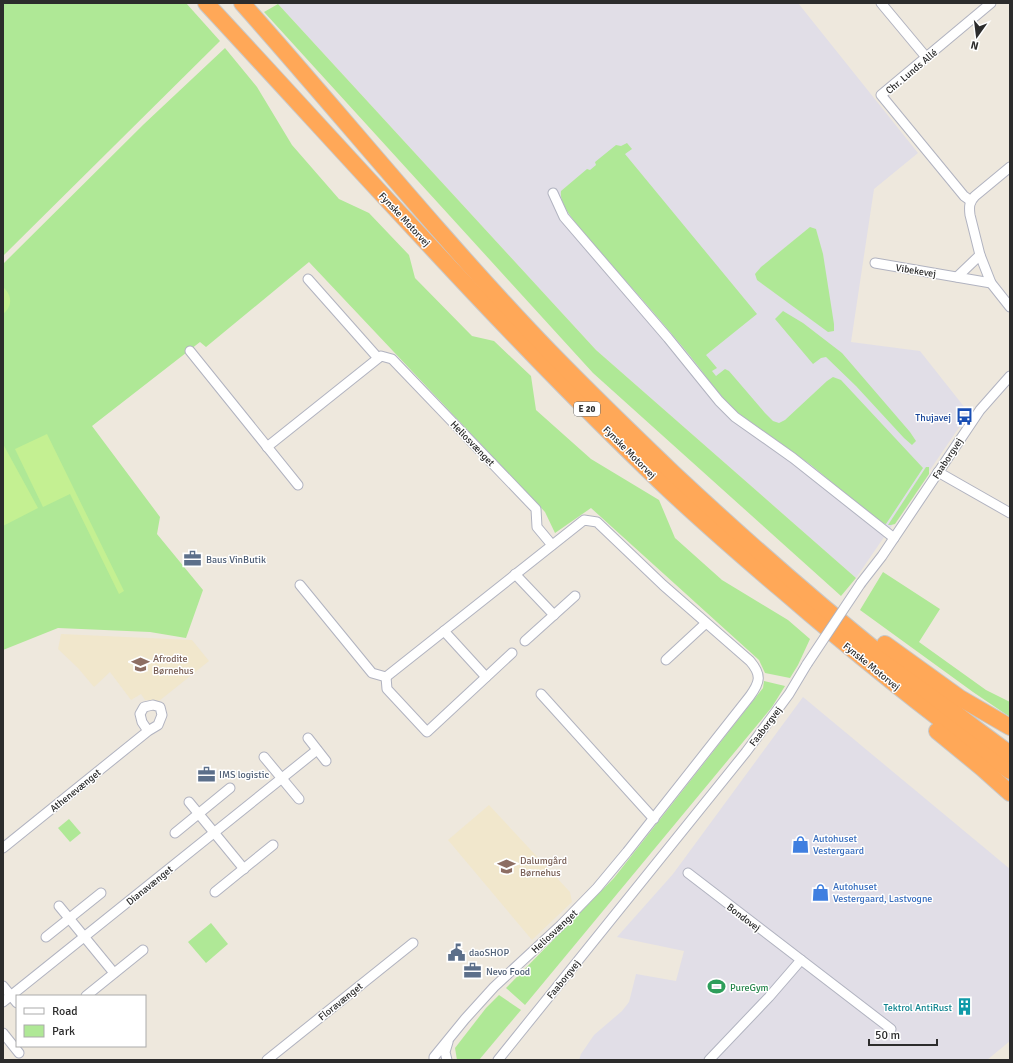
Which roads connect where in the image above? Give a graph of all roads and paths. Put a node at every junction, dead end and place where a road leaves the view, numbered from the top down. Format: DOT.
graph roads {
  1 [pos="206,3"];
  2 [pos="242,3"];
  3 [pos="881,3"];
  4 [pos="991,3"];
  5 [pos="926,57"];
  6 [pos="1010,167"];
  7 [pos="553,193"];
  8 [pos="971,201"];
  9 [pos="980,255"];
  10 [pos="875,263"];
  11 [pos="958,277"];
  12 [pos="308,279"];
  13 [pos="991,283"];
  14 [pos="1010,306"];
  15 [pos="190,351"];
  16 [pos="378,358"];
  17 [pos="1010,376"];
  18 [pos="268,447"];
  19 [pos="938,472"];
  20 [pos="298,485"];
  21 [pos="710,507"];
  22 [pos="1010,513"];
  23 [pos="894,538"];
  24 [pos="552,545"];
  25 [pos="515,574"];
  26 [pos="300,585"];
  27 [pos="575,596"];
  28 [pos="554,615"];
  29 [pos="706,623"];
  30 [pos="444,631"];
  31 [pos="525,641"];
  32 [pos="844,644"];
  33 [pos="512,653"];
  34 [pos="666,660"];
  35 [pos="386,677"];
  36 [pos="486,677"];
  37 [pos="541,694"];
  38 [pos="1010,727"];
  39 [pos="148,732"];
  40 [pos="308,738"];
  41 [pos="317,750"];
  42 [pos="1010,754"];
  43 [pos="264,757"];
  44 [pos="326,761"];
  45 [pos="1010,771"];
  46 [pos="282,778"];
  47 [pos="230,788"];
  48 [pos="1010,793"];
  49 [pos="299,799"];
  50 [pos="189,802"];
  51 [pos="198,814"];
  52 [pos="654,818"];
  53 [pos="175,832"];
  54 [pos="214,833"];
  55 [pos="273,845"];
  56 [pos="3,848"];
  57 [pos="244,869"];
  58 [pos="688,873"];
  59 [pos="215,892"];
  60 [pos="101,893"];
  61 [pos="59,906"];
  62 [pos="69,918"];
  63 [pos="46,937"];
  64 [pos="84,937"];
  65 [pos="413,943"];
  66 [pos="143,950"];
  67 [pos="801,960"];
  68 [pos="114,973"];
  69 [pos="3,986"];
  70 [pos="11,995"];
  71 [pos="87,995"];
  72 [pos="3,1002"];
  73 [pos="16,1002"];
  74 [pos="891,1029"];
  75 [pos="3,1033"];
  76 [pos="449,1038"];
  77 [pos="19,1053"];
  78 [pos="267,1060"];
  79 [pos="434,1060"];
  80 [pos="447,1060"];
  81 [pos="498,1060"];
  82 [pos="709,1060"];
  1 -- 32 [label="highway, Fynske Motorvej / E 20"];
  2 -- 21 [label="highway, Fynske Motorvej / E 20"];
  3 -- 5 [label="street"];
  4 -- 5 [label="street, Chr. Lunds Allé"];
  5 -- 8 [label="street, Chr. Lunds Allé"];
  6 -- 8 [label="street"];
  7 -- 23 [label="street"];
  8 -- 9 [label="street"];
  9 -- 11 [label="street"];
  9 -- 13 [label="street"];
  10 -- 11 [label="street, Vibekevej"];
  11 -- 13 [label="street, Vibekevej"];
  12 -- 16 [label="street"];
  13 -- 14 [label="street"];
  15 -- 18 [label="street"];
  16 -- 18 [label="street"];
  16 -- 24 [label="street, Heliosvænget"];
  17 -- 19 [label="street, Faaborgvej"];
  18 -- 20 [label="street"];
  19 -- 22 [label="street"];
  19 -- 23 [label="street, Faaborgvej"];
  21 -- 38 [label="highway"];
  21 -- 42 [label="highway, Fynske Motorvej / E 20"];
  23 -- 81 [label="street, Faaborgvej, bridge"];
  24 -- 25 [label="street, Heliosvænget"];
  24 -- 29 [label="street, Heliosvænget"];
  25 -- 28 [label="street"];
  25 -- 30 [label="street, Heliosvænget"];
  26 -- 35 [label="street"];
  27 -- 28 [label="street"];
  28 -- 31 [label="street"];
  29 -- 34 [label="street"];
  29 -- 52 [label="street, Heliosvænget"];
  30 -- 35 [label="street, Heliosvænget"];
  30 -- 36 [label="street"];
  32 -- 45 [label="highway, Fynske Motorvej / E 20"];
  32 -- 48 [label="highway"];
  33 -- 36 [label="street"];
  35 -- 36 [label="street"];
  37 -- 52 [label="street"];
  39 -- 56 [label="street, Athenevænget"];
  40 -- 41 [label="street"];
  41 -- 44 [label="street"];
  41 -- 46 [label="street, Dianavænget"];
  43 -- 46 [label="street"];
  46 -- 49 [label="street"];
  46 -- 54 [label="street, Dianavænget"];
  47 -- 51 [label="street"];
  50 -- 51 [label="street"];
  51 -- 53 [label="street"];
  51 -- 54 [label="street"];
  52 -- 76 [label="street, Heliosvænget"];
  54 -- 57 [label="street"];
  54 -- 64 [label="street, Dianavænget"];
  55 -- 57 [label="street"];
  57 -- 59 [label="street"];
  58 -- 67 [label="street, Bondovej"];
  60 -- 62 [label="street"];
  61 -- 62 [label="street"];
  62 -- 63 [label="street"];
  62 -- 64 [label="street"];
  64 -- 68 [label="street"];
  64 -- 70 [label="street, Dianavænget"];
  65 -- 78 [label="street, Floravænget"];
  66 -- 68 [label="street"];
  67 -- 74 [label="street, Bondovej"];
  67 -- 82 [label="street"];
  68 -- 71 [label="street"];
  69 -- 70 [label="street"];
  70 -- 72 [label="street, Dianavænget"];
  70 -- 73 [label="street"];
  75 -- 77 [label="street"];
  76 -- 79 [label="street, Heliosvænget"];
  76 -- 80 [label="street"];
}
